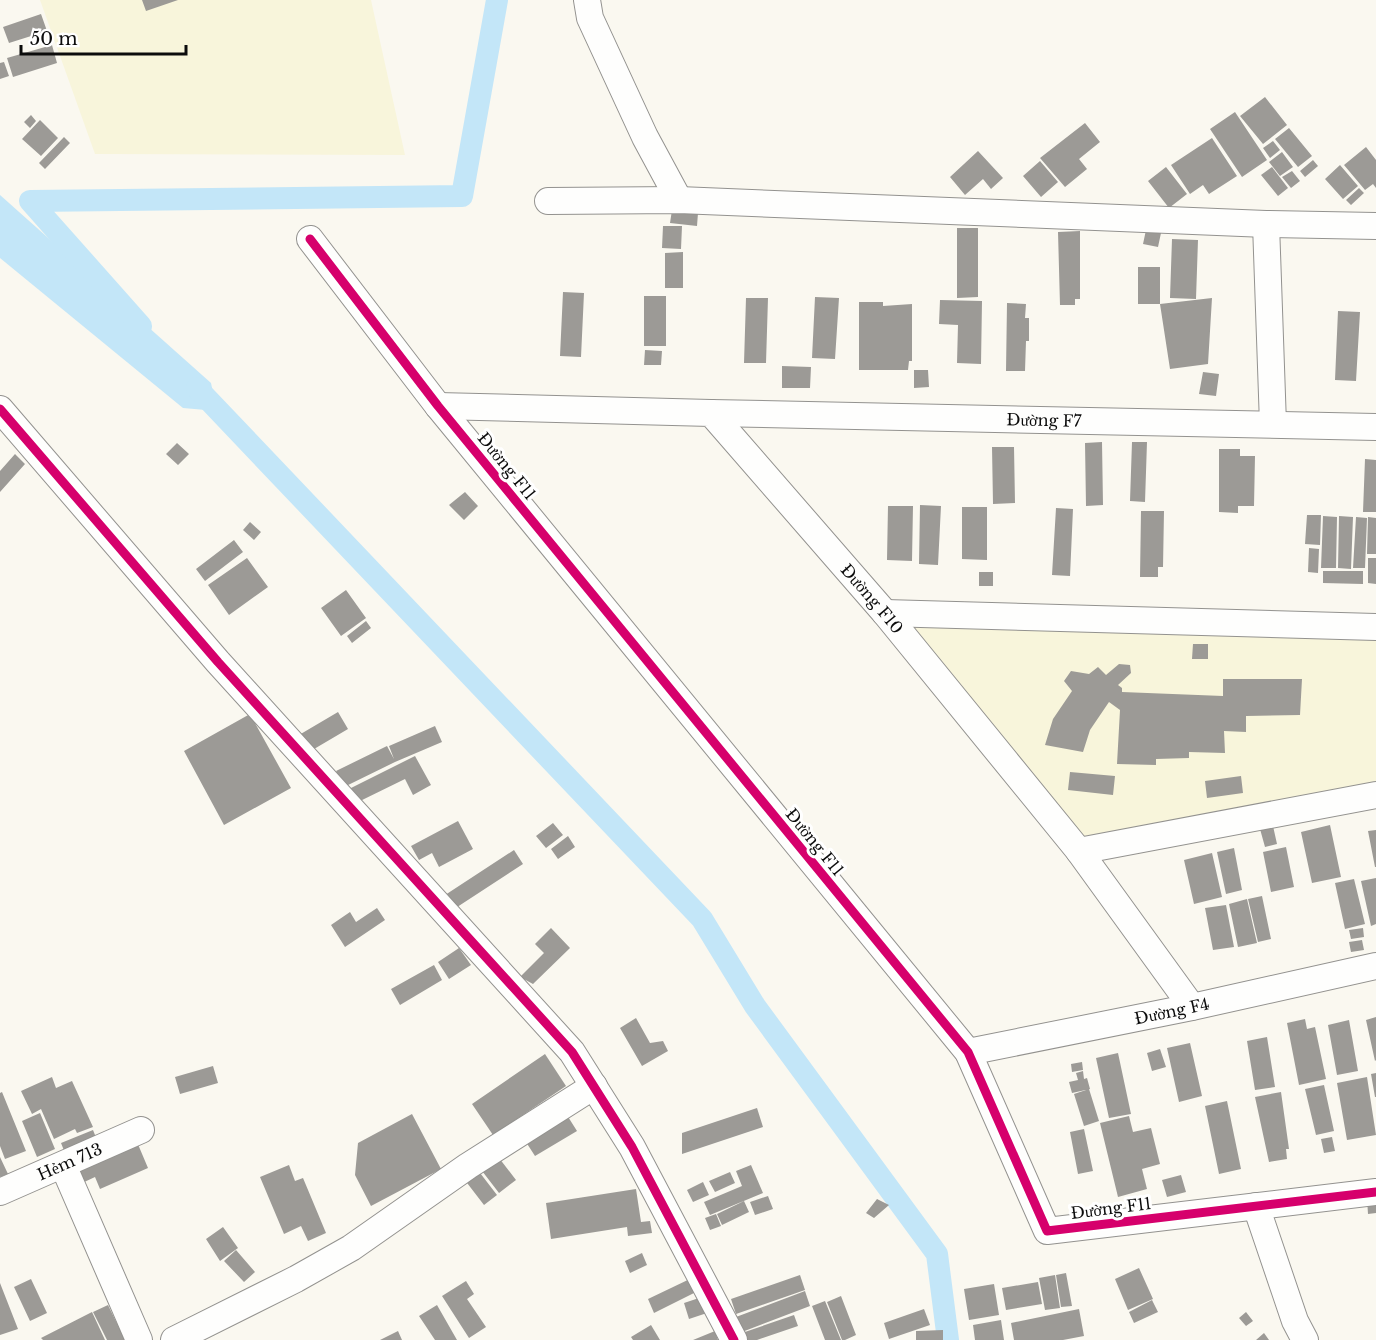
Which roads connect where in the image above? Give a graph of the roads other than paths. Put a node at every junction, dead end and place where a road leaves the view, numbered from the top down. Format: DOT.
graph roads {
  1 [pos="587,0"];
  2 [pos="679,200"];
  3 [pos="548,201"];
  4 [pos="1266,224"];
  5 [pos="1376,226"];
  6 [pos="310,239"];
  7 [pos="438,406"];
  8 [pos="0,409"];
  9 [pos="711,413"];
  10 [pos="1273,424"];
  11 [pos="1376,427"];
  12 [pos="885,613"];
  13 [pos="1376,627"];
  14 [pos="1376,795"];
  15 [pos="1079,851"];
  16 [pos="1376,966"];
  17 [pos="1191,1007"];
  18 [pos="968,1052"];
  19 [pos="594,1086"];
  20 [pos="141,1130"];
  21 [pos="63,1165"];
  22 [pos="0,1192"];
  23 [pos="1376,1192"];
  24 [pos="1256,1206"];
  25 [pos="139,1340"];
  26 [pos="174,1340"];
  27 [pos="734,1340"];
  28 [pos="1305,1340"];
  1 -- 2 [label="street"];
  2 -- 3 [label="street"];
  2 -- 4 [label="street"];
  4 -- 5 [label="street"];
  4 -- 10 [label="street"];
  6 -- 7 [label="street, Đường F11"];
  7 -- 9 [label="street"];
  7 -- 18 [label="street, Đường F11"];
  8 -- 19 [label="street"];
  9 -- 10 [label="street, Đường F7"];
  9 -- 12 [label="street, Đường F10"];
  10 -- 11 [label="street, Đường F7"];
  12 -- 13 [label="street"];
  12 -- 15 [label="street, Đường F10"];
  14 -- 15 [label="street"];
  15 -- 17 [label="street, Đường F10"];
  16 -- 17 [label="street, Đường F4"];
  17 -- 18 [label="street, Đường F4"];
  18 -- 24 [label="street, Đường F11"];
  19 -- 26 [label="street"];
  19 -- 27 [label="street"];
  20 -- 21 [label="street, Hẻm 713"];
  21 -- 22 [label="street, Hẻm 713"];
  21 -- 25 [label="street"];
  23 -- 24 [label="street, Đường F11"];
  24 -- 28 [label="street"];
}
